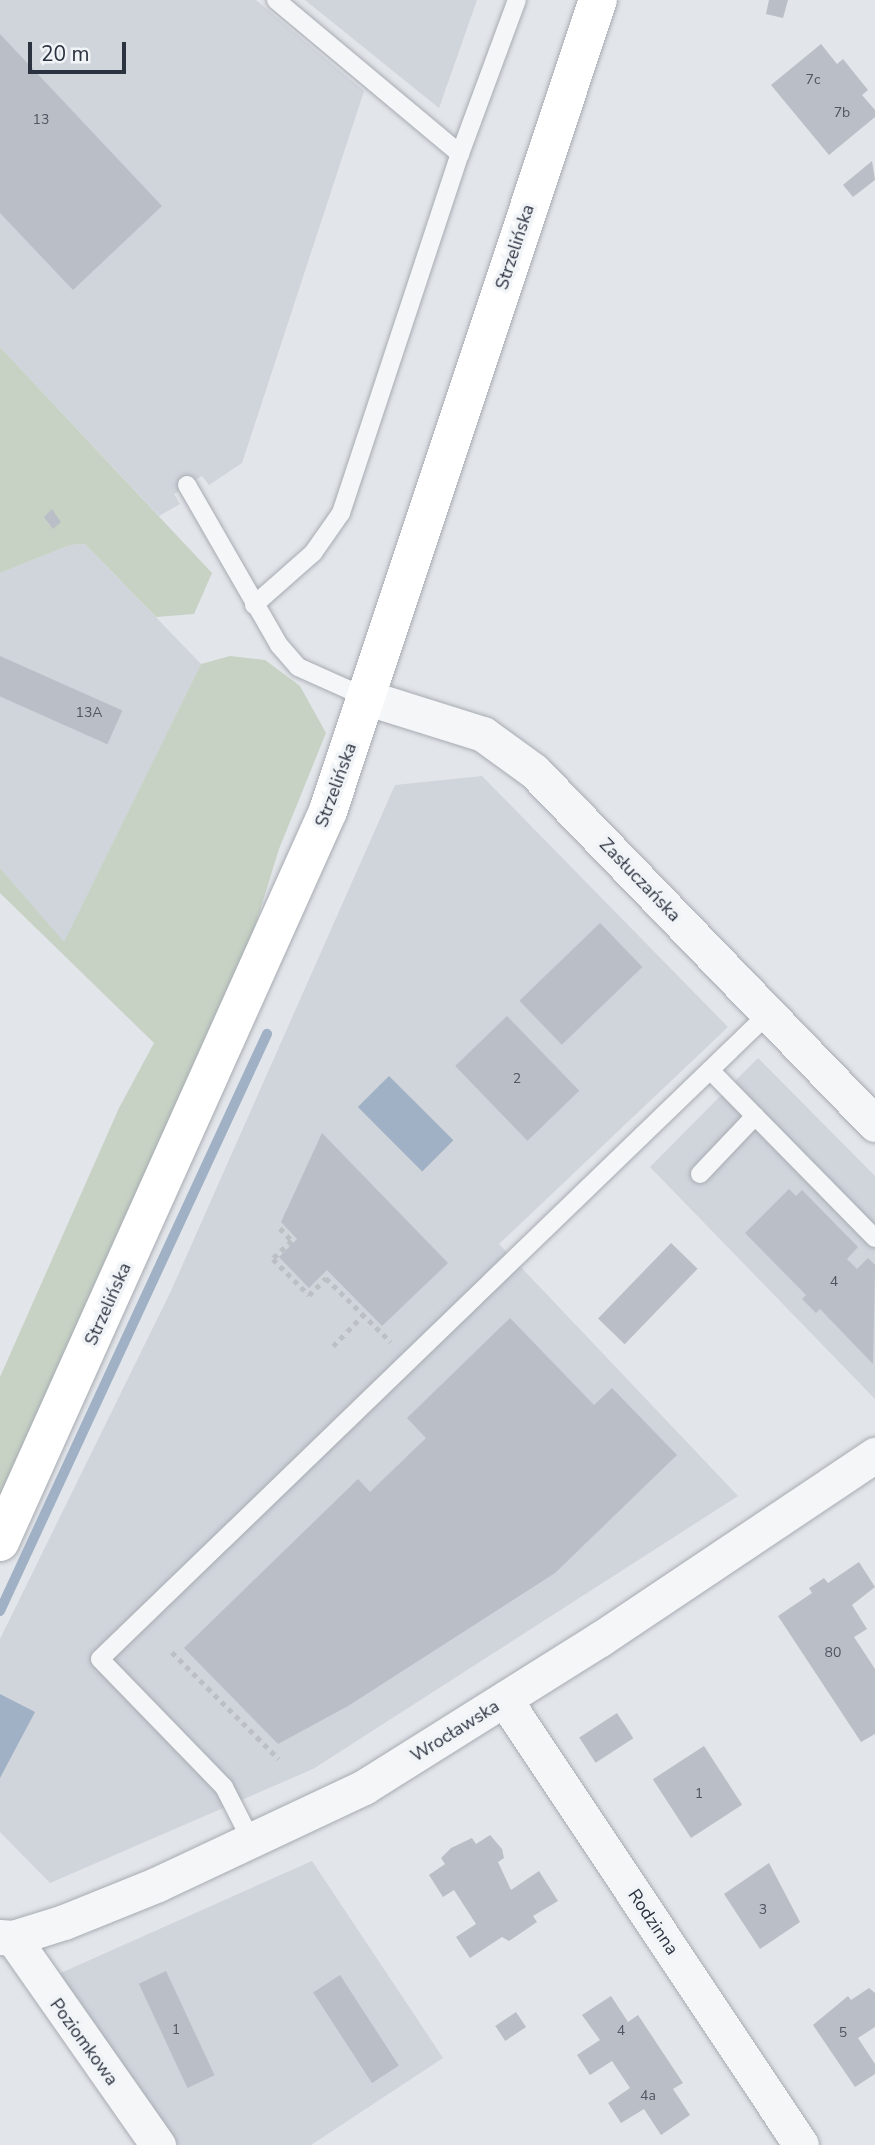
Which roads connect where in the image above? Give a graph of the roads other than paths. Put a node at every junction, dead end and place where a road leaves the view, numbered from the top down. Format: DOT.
graph roads {
  1 [pos="276,0"];
  2 [pos="517,0"];
  3 [pos="598,0"];
  4 [pos="460,154"];
  5 [pos="187,485"];
  6 [pos="254,605"];
  7 [pos="365,698"];
  8 [pos="768,1014"];
  9 [pos="710,1070"];
  10 [pos="755,1116"];
  11 [pos="875,1124"];
  12 [pos="700,1174"];
  13 [pos="875,1238"];
  14 [pos="875,1455"];
  15 [pos="0,1542"];
  16 [pos="505,1700"];
  17 [pos="252,1842"];
  18 [pos="7,1938"];
  19 [pos="158,2145"];
  20 [pos="801,2145"];
  1 -- 4 [label="lane"];
  2 -- 4 [label="lane"];
  3 -- 7 [label="main road, Strzelińska"];
  4 -- 6 [label="lane"];
  5 -- 6 [label="lane"];
  6 -- 7 [label="lane"];
  7 -- 8 [label="street, Zasłuczańska"];
  7 -- 15 [label="main road, Strzelińska"];
  8 -- 9 [label="lane"];
  8 -- 11 [label="street, Zasłuczańska"];
  9 -- 10 [label="lane"];
  9 -- 17 [label="lane"];
  10 -- 12 [label="lane"];
  10 -- 13 [label="lane"];
  14 -- 16 [label="street, Wrocławska"];
  16 -- 17 [label="street, Wrocławska"];
  16 -- 20 [label="street, Rodzinna"];
  17 -- 18 [label="street, Wrocławska"];
  18 -- 19 [label="street, Poziomkowa"];
}
